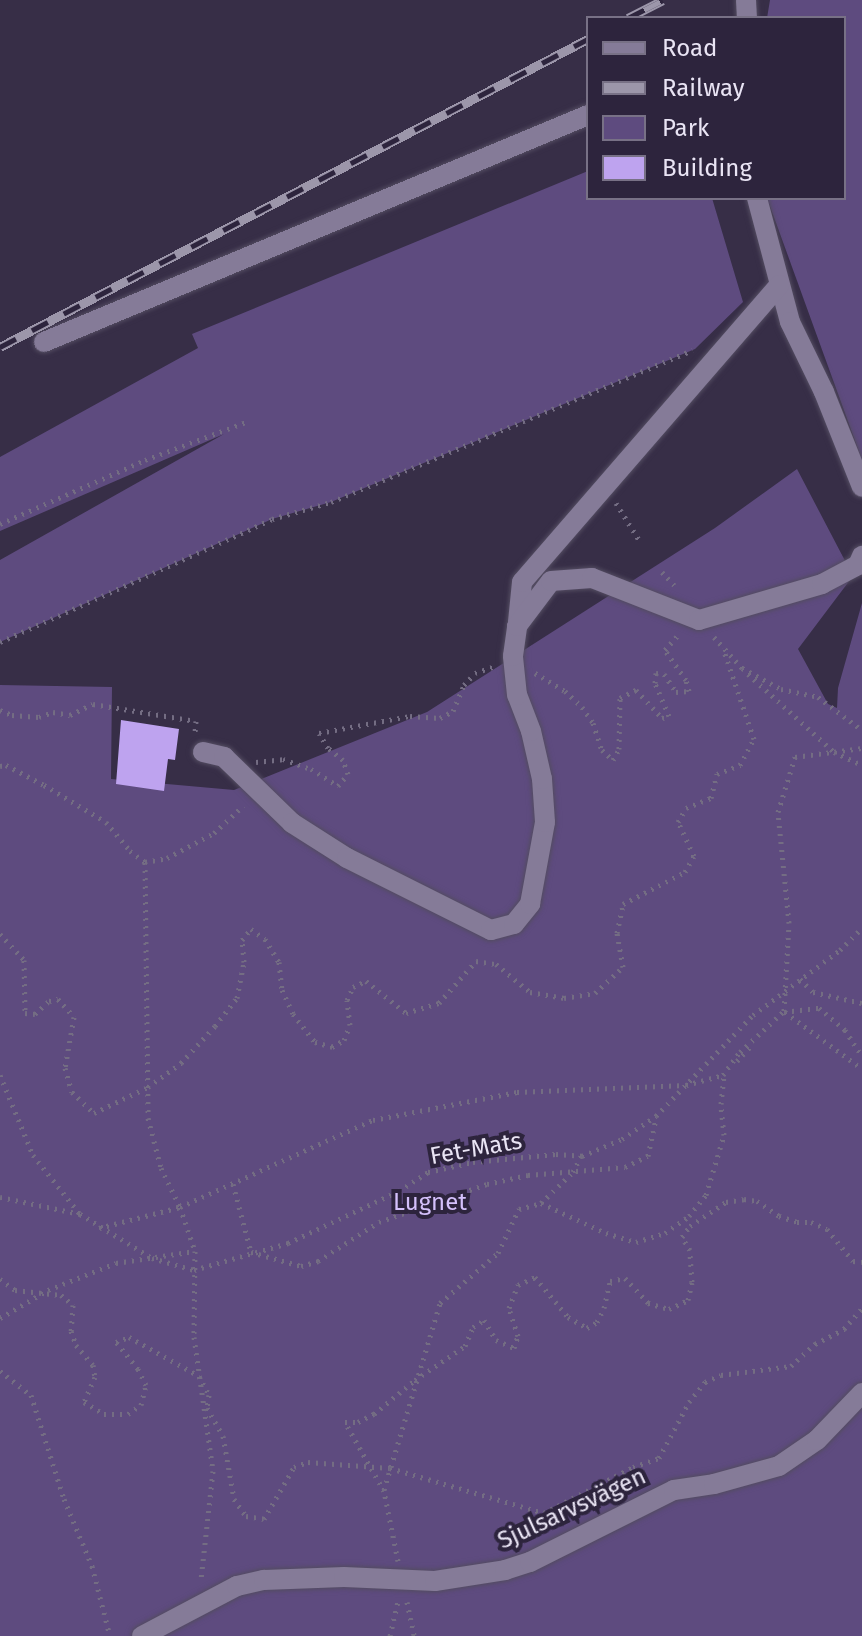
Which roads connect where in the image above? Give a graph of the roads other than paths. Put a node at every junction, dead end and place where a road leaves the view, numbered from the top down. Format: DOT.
graph roads {
  1 [pos="586,116"];
  2 [pos="758,200"];
  3 [pos="779,285"];
  4 [pos="44,342"];
  5 [pos="862,487"];
  6 [pos="862,556"];
  7 [pos="517,626"];
  8 [pos="203,752"];
  9 [pos="862,1393"];
  10 [pos="142,1636"];
  1 -- 4 [label="street"];
  2 -- 3 [label="street"];
  3 -- 5 [label="street"];
  3 -- 7 [label="street"];
  6 -- 7 [label="street"];
  7 -- 8 [label="street"];
  9 -- 10 [label="street, Sjulsarvsvägen"];
}
